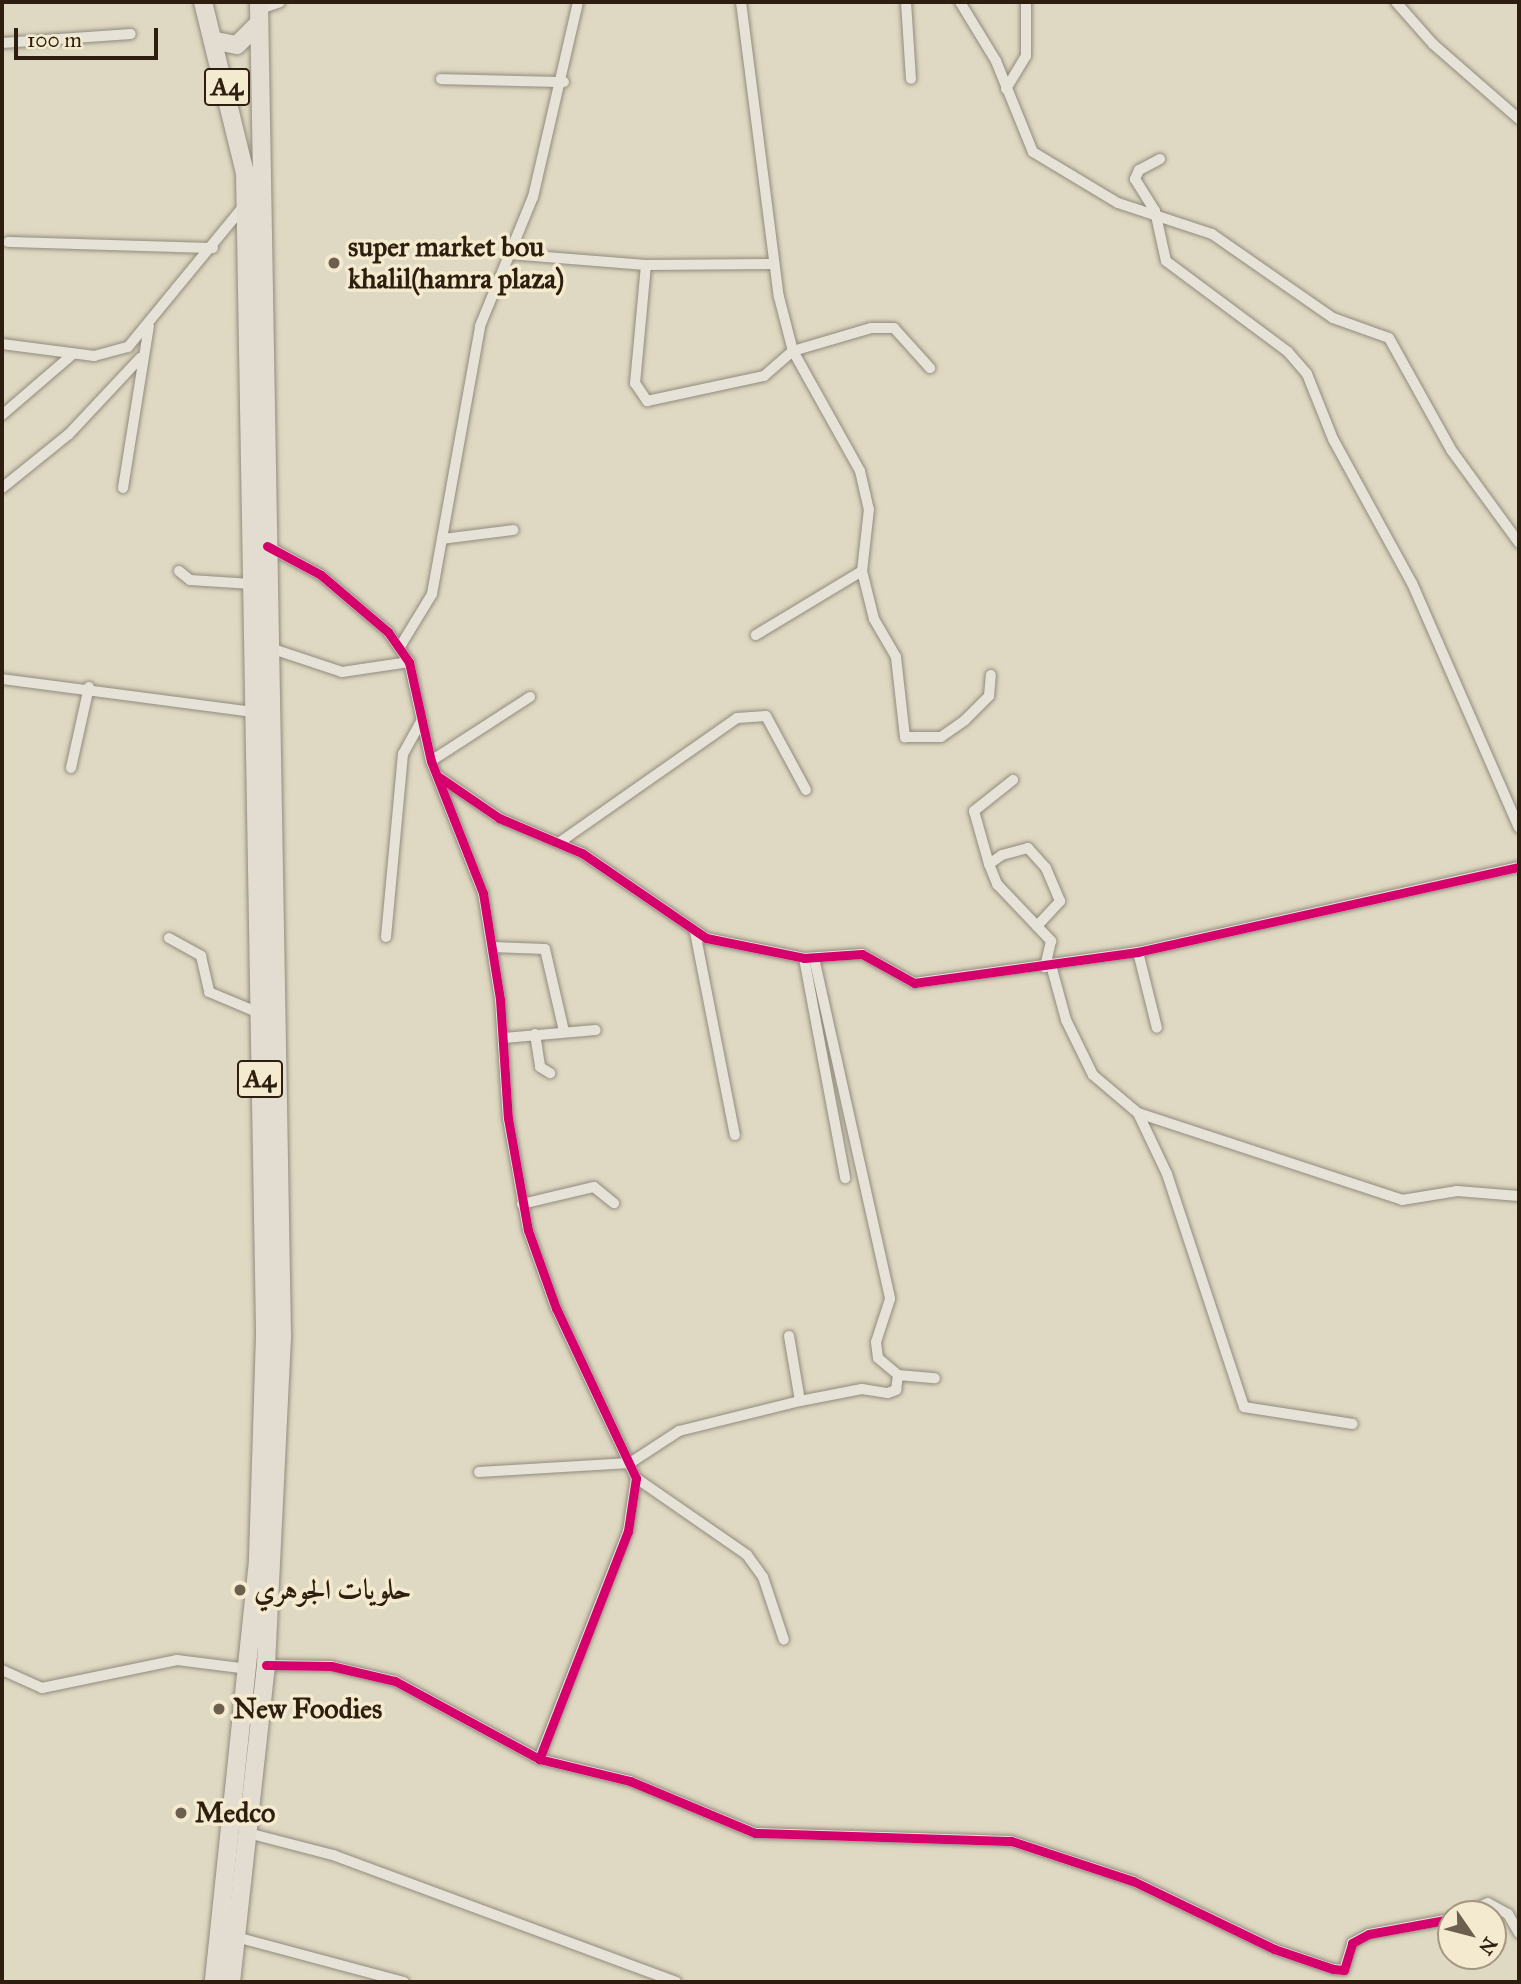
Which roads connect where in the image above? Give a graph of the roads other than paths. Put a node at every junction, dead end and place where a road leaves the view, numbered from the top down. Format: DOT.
graph roads {
  1 [pos="203,2"];
  2 [pos="280,2"];
  3 [pos="578,2"];
  4 [pos="741,2"];
  5 [pos="906,2"];
  6 [pos="960,2"];
  7 [pos="1026,2"];
  8 [pos="1396,2"];
  9 [pos="259,11"];
  10 [pos="131,34"];
  11 [pos="216,41"];
  12 [pos="2,43"];
  13 [pos="441,79"];
  14 [pos="911,79"];
  15 [pos="564,82"];
  16 [pos="1006,89"];
  17 [pos="1519,119"];
  18 [pos="1160,159"];
  19 [pos="245,204"];
  20 [pos="1155,211"];
  21 [pos="8,242"];
  22 [pos="213,248"];
  23 [pos="509,254"];
  24 [pos="771,264"];
  25 [pos="646,265"];
  26 [pos="150,324"];
  27 [pos="2,344"];
  28 [pos="793,351"];
  29 [pos="73,354"];
  30 [pos="140,358"];
  31 [pos="930,368"];
  32 [pos="2,415"];
  33 [pos="2,488"];
  34 [pos="123,488"];
  35 [pos="513,530"];
  36 [pos="442,539"];
  37 [pos="1519,543"];
  38 [pos="267,546"];
  39 [pos="179,571"];
  40 [pos="862,571"];
  41 [pos="252,584"];
  42 [pos="755,635"];
  43 [pos="401,645"];
  44 [pos="270,648"];
  45 [pos="409,662"];
  46 [pos="991,675"];
  47 [pos="2,679"];
  48 [pos="89,687"];
  49 [pos="530,697"];
  50 [pos="254,712"];
  51 [pos="421,721"];
  52 [pos="431,761"];
  53 [pos="71,768"];
  54 [pos="436,775"];
  55 [pos="1013,780"];
  56 [pos="806,790"];
  57 [pos="1519,828"];
  58 [pos="560,842"];
  59 [pos="989,864"];
  60 [pos="1519,867"];
  61 [pos="1037,926"];
  62 [pos="695,932"];
  63 [pos="386,937"];
  64 [pos="169,939"];
  65 [pos="492,947"];
  66 [pos="1138,952"];
  67 [pos="809,958"];
  68 [pos="1048,966"];
  69 [pos="259,1013"];
  70 [pos="1157,1028"];
  71 [pos="596,1030"];
  72 [pos="564,1031"];
  73 [pos="535,1034"];
  74 [pos="504,1038"];
  75 [pos="550,1073"];
  76 [pos="1138,1113"];
  77 [pos="735,1136"];
  78 [pos="845,1178"];
  79 [pos="1519,1196"];
  80 [pos="614,1203"];
  81 [pos="522,1204"];
  82 [pos="789,1336"];
  83 [pos="898,1375"];
  84 [pos="935,1378"];
  85 [pos="800,1401"];
  86 [pos="1353,1424"];
  87 [pos="630,1463"];
  88 [pos="479,1472"];
  89 [pos="636,1478"];
  90 [pos="784,1640"];
  91 [pos="257,1667"];
  92 [pos="2,1670"];
  93 [pos="251,1724"];
  94 [pos="538,1759"];
  95 [pos="248,1833"];
  96 [pos="1514,1914"];
  97 [pos="1437,1922"];
  98 [pos="1519,1933"];
  99 [pos="236,1937"];
  100 [pos="1344,1970"];
  101 [pos="214,1982"];
  102 [pos="231,1982"];
  103 [pos="404,1982"];
  104 [pos="676,1982"];
  105 [pos="1350,1982"];
  1 -- 11 [label="highway, A4"];
  2 -- 9 [label="street"];
  3 -- 15 [label="street"];
  4 -- 24 [label="street"];
  5 -- 14 [label="street"];
  6 -- 16 [label="street"];
  7 -- 16 [label="street"];
  8 -- 17 [label="street"];
  9 -- 11 [label="highway"];
  9 -- 38 [label="highway, A4"];
  10 -- 12 [label="street"];
  11 -- 19 [label="highway, A4"];
  13 -- 15 [label="street"];
  15 -- 23 [label="street"];
  16 -- 20 [label="street"];
  18 -- 20 [label="street"];
  19 -- 22 [label="street"];
  19 -- 41 [label="highway, A4"];
  20 -- 37 [label="street"];
  20 -- 57 [label="street"];
  21 -- 22 [label="street"];
  22 -- 26 [label="street"];
  23 -- 25 [label="street"];
  23 -- 36 [label="street"];
  24 -- 25 [label="street"];
  24 -- 28 [label="street"];
  25 -- 28 [label="street"];
  26 -- 29 [label="street"];
  26 -- 30 [label="street"];
  27 -- 29 [label="street"];
  28 -- 31 [label="street"];
  28 -- 40 [label="street"];
  29 -- 32 [label="street"];
  30 -- 33 [label="street"];
  30 -- 34 [label="street"];
  35 -- 36 [label="street"];
  36 -- 43 [label="street"];
  38 -- 43 [label="street"];
  38 -- 44 [label="highway, A4"];
  39 -- 41 [label="street"];
  40 -- 42 [label="street"];
  40 -- 46 [label="street"];
  41 -- 50 [label="highway, A4"];
  43 -- 45 [label="street"];
  44 -- 45 [label="street"];
  44 -- 91 [label="highway, A4"];
  45 -- 51 [label="street"];
  47 -- 48 [label="street"];
  48 -- 50 [label="street"];
  48 -- 53 [label="street"];
  49 -- 52 [label="street"];
  50 -- 69 [label="highway, A4"];
  51 -- 52 [label="street"];
  51 -- 63 [label="street"];
  52 -- 54 [label="street"];
  54 -- 58 [label="street"];
  54 -- 65 [label="street"];
  55 -- 59 [label="street"];
  56 -- 58 [label="street"];
  58 -- 62 [label="street"];
  59 -- 61 [label="street"];
  59 -- 61 [label="street"];
  60 -- 66 [label="street"];
  61 -- 68 [label="street"];
  62 -- 67 [label="street"];
  62 -- 77 [label="street"];
  64 -- 69 [label="street"];
  65 -- 72 [label="street"];
  65 -- 74 [label="street"];
  66 -- 68 [label="street"];
  66 -- 70 [label="street"];
  67 -- 68 [label="street"];
  67 -- 78 [label="street"];
  67 -- 83 [label="street"];
  68 -- 76 [label="street"];
  69 -- 91 [label="highway, A4"];
  71 -- 72 [label="street"];
  72 -- 73 [label="street"];
  73 -- 74 [label="street"];
  73 -- 75 [label="street"];
  74 -- 81 [label="street"];
  76 -- 79 [label="street"];
  76 -- 86 [label="street"];
  80 -- 81 [label="street"];
  81 -- 87 [label="street"];
  82 -- 85 [label="street"];
  83 -- 84 [label="street"];
  83 -- 85 [label="street"];
  85 -- 87 [label="street"];
  87 -- 88 [label="street"];
  87 -- 89 [label="street"];
  89 -- 90 [label="street"];
  89 -- 94 [label="street"];
  91 -- 92 [label="street"];
  91 -- 93 [label="highway, A4"];
  91 -- 94 [label="street"];
  93 -- 95 [label="highway, A4"];
  93 -- 101 [label="highway, A4"];
  94 -- 100 [label="street"];
  95 -- 99 [label="highway, A4"];
  95 -- 104 [label="street"];
  96 -- 98 [label="street"];
  97 -- 100 [label="street"];
  99 -- 102 [label="highway, A4"];
  99 -- 103 [label="street"];
  100 -- 105 [label="street"];
}
